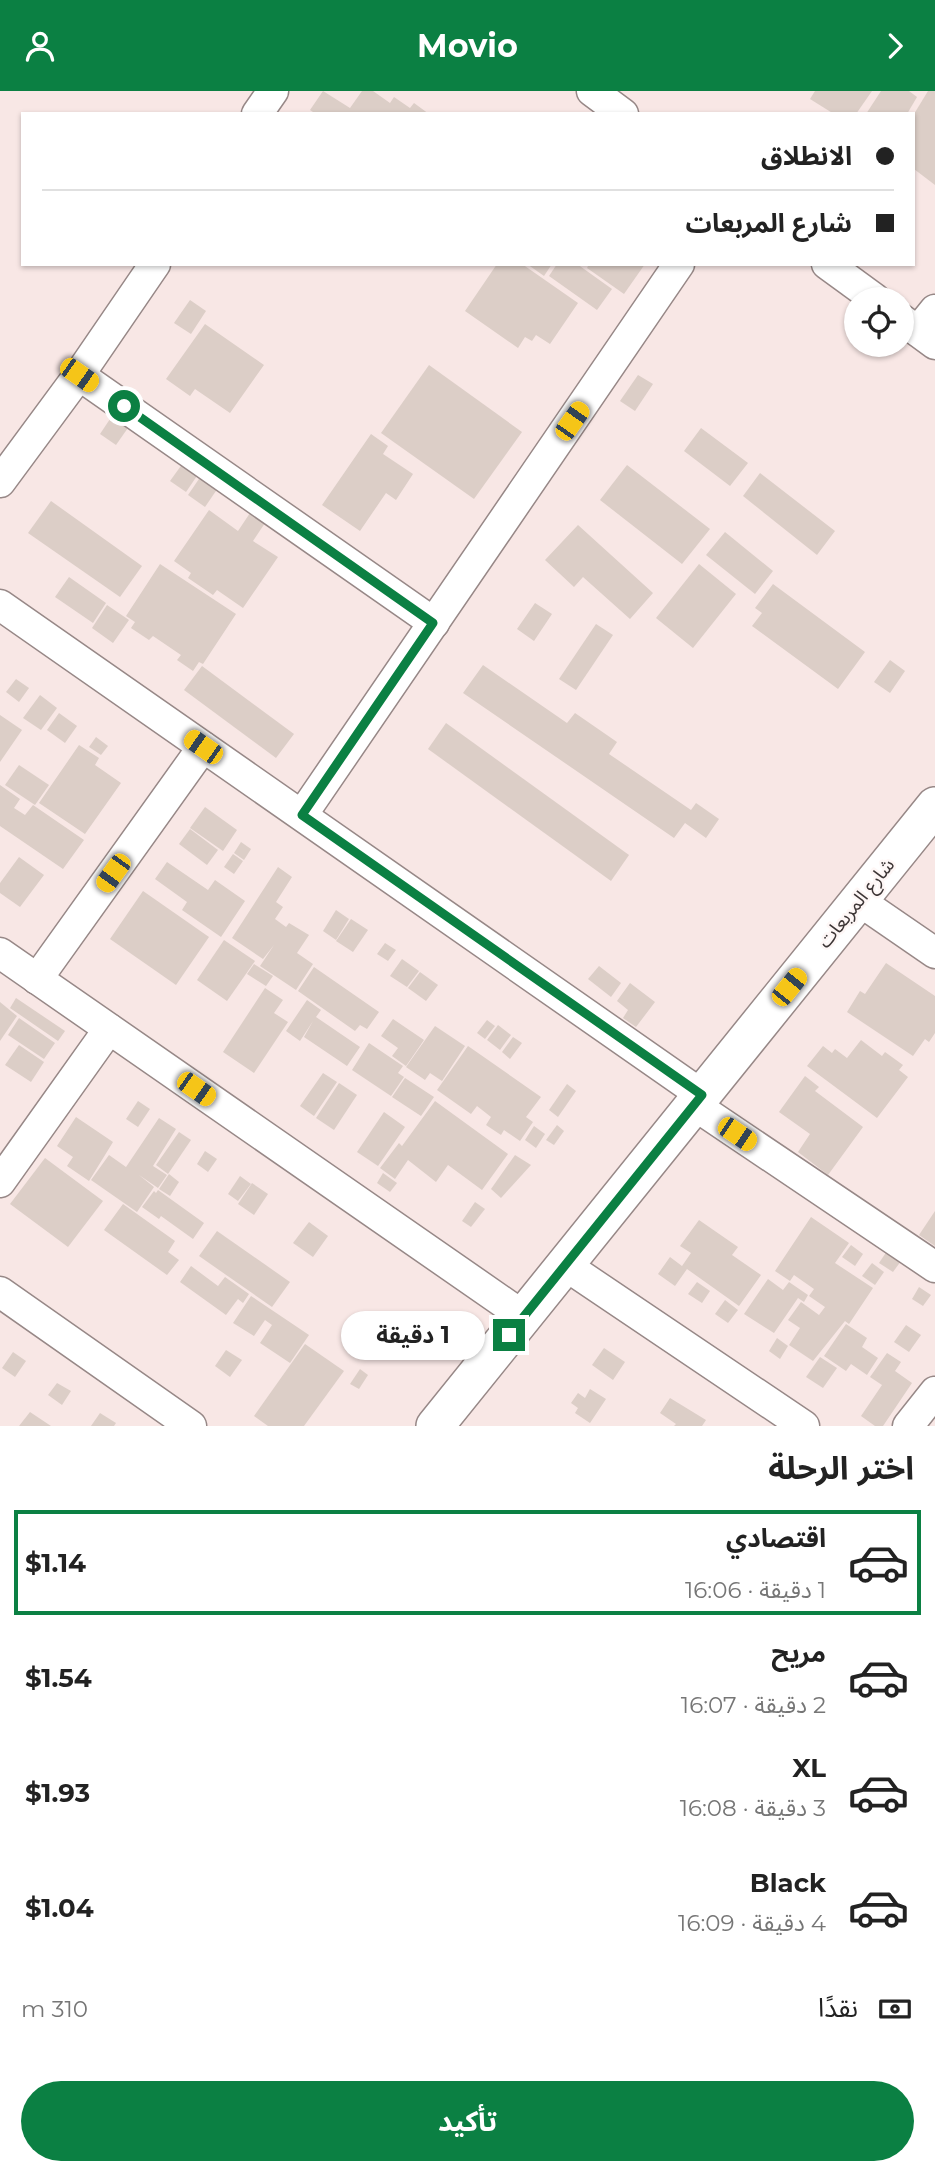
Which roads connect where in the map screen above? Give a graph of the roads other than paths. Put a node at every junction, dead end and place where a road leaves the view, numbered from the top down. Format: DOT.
graph roads {
  1 [pos="273,91"];
  2 [pos="592,91"];
  3 [pos="258,112"];
  4 [pos="620,112"];
  5 [pos="154,266"];
  6 [pos="678,266"];
  7 [pos="830,266"];
  8 [pos="858,287"];
  9 [pos="79,375"];
  10 [pos="0,482"];
  11 [pos="0,604"];
  12 [pos="433,623"];
  13 [pos="203,747"];
  14 [pos="935,806"];
  15 [pos="302,815"];
  16 [pos="859,900"];
  17 [pos="0,953"];
  18 [pos="935,953"];
  19 [pos="37,979"];
  20 [pos="109,1029"];
  21 [pos="697,1099"];
  22 [pos="0,1182"];
  23 [pos="565,1265"];
  24 [pos="935,1267"];
  25 [pos="0,1291"];
  26 [pos="523,1316"];
  27 [pos="935,1392"];
  28 [pos="191,1426"];
  29 [pos="435,1426"];
  30 [pos="804,1426"];
  31 [pos="908,1426"];
  1 -- 3 [label="street"];
  2 -- 4 [label="street"];
  5 -- 9 [label="street"];
  6 -- 12 [label="street"];
  7 -- 8 [label="street"];
  9 -- 10 [label="street"];
  9 -- 12 [label="street"];
  11 -- 13 [label="street"];
  12 -- 15 [label="street"];
  13 -- 15 [label="street"];
  13 -- 19 [label="street"];
  14 -- 16 [label="street, شارع المربعات"];
  15 -- 21 [label="street"];
  16 -- 18 [label="street"];
  16 -- 21 [label="street, شارع المربعات"];
  17 -- 19 [label="street"];
  19 -- 20 [label="street"];
  20 -- 22 [label="street"];
  20 -- 26 [label="street"];
  21 -- 23 [label="street, شارع المربعات"];
  21 -- 24 [label="street"];
  23 -- 26 [label="street, شارع المربعات"];
  23 -- 30 [label="street"];
  25 -- 28 [label="street"];
  26 -- 29 [label="street, شارع المربعات"];
  27 -- 31 [label="street"];
}
